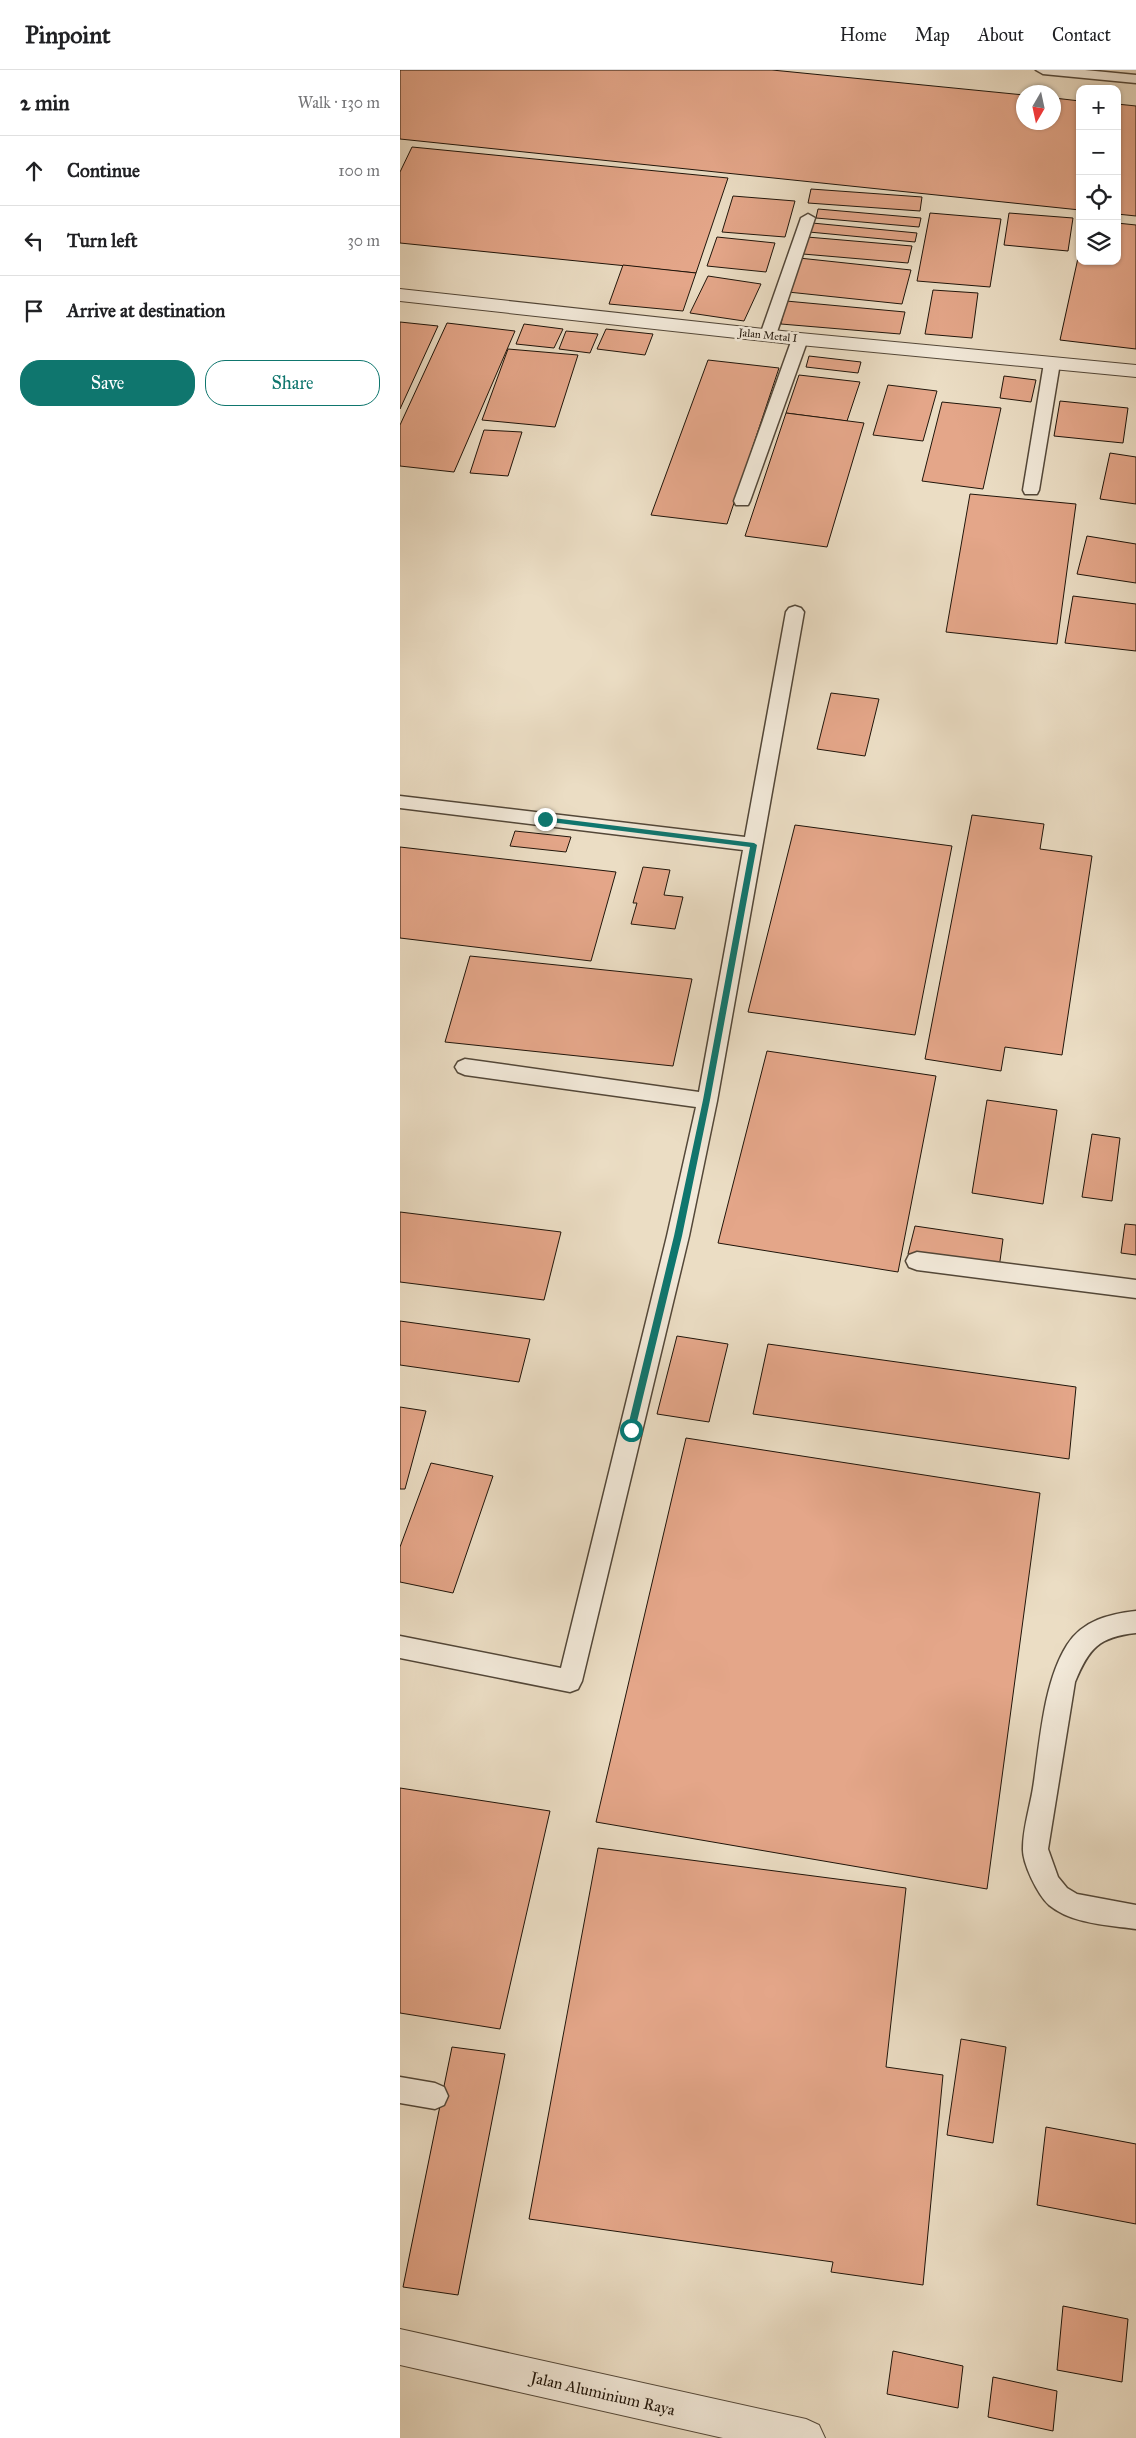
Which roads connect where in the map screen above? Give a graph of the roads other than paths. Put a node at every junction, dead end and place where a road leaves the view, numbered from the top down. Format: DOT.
graph roads {
  1 [pos="1043,70"];
  2 [pos="1136,79"];
  3 [pos="808,218"];
  4 [pos="400,295"];
  5 [pos="768,335"];
  6 [pos="800,338"];
  7 [pos="1052,363"];
  8 [pos="1136,371"];
  9 [pos="1031,490"];
  10 [pos="742,501"];
  11 [pos="795,612"];
  12 [pos="400,802"];
  13 [pos="754,845"];
  14 [pos="465,1067"];
  15 [pos="707,1100"];
  16 [pos="917,1261"];
  17 [pos="1136,1289"];
  18 [pos="1136,1622"];
  19 [pos="400,1647"];
  20 [pos="1136,1918"];
  21 [pos="400,2090"];
  22 [pos="435,2096"];
  23 [pos="400,2347"];
  24 [pos="713,2428"];
  25 [pos="806,2438"];
  1 -- 2 [label="lane"];
  3 -- 5 [label="lane"];
  4 -- 5 [label="street, Jalan Metal I"];
  5 -- 6 [label="street, Jalan Metal I"];
  6 -- 7 [label="street, Jalan Metal I"];
  6 -- 10 [label="lane"];
  7 -- 8 [label="street, Jalan Metal I"];
  7 -- 9 [label="lane"];
  11 -- 13 [label="lane"];
  12 -- 13 [label="lane"];
  13 -- 15 [label="lane"];
  14 -- 15 [label="lane"];
  15 -- 19 [label="lane"];
  16 -- 17 [label="lane"];
  18 -- 20 [label="lane"];
  21 -- 22 [label="lane"];
  23 -- 24 [label="street, Jalan Aluminium Raya"];
  24 -- 25 [label="street, Jalan Aluminium Raya"];
}
